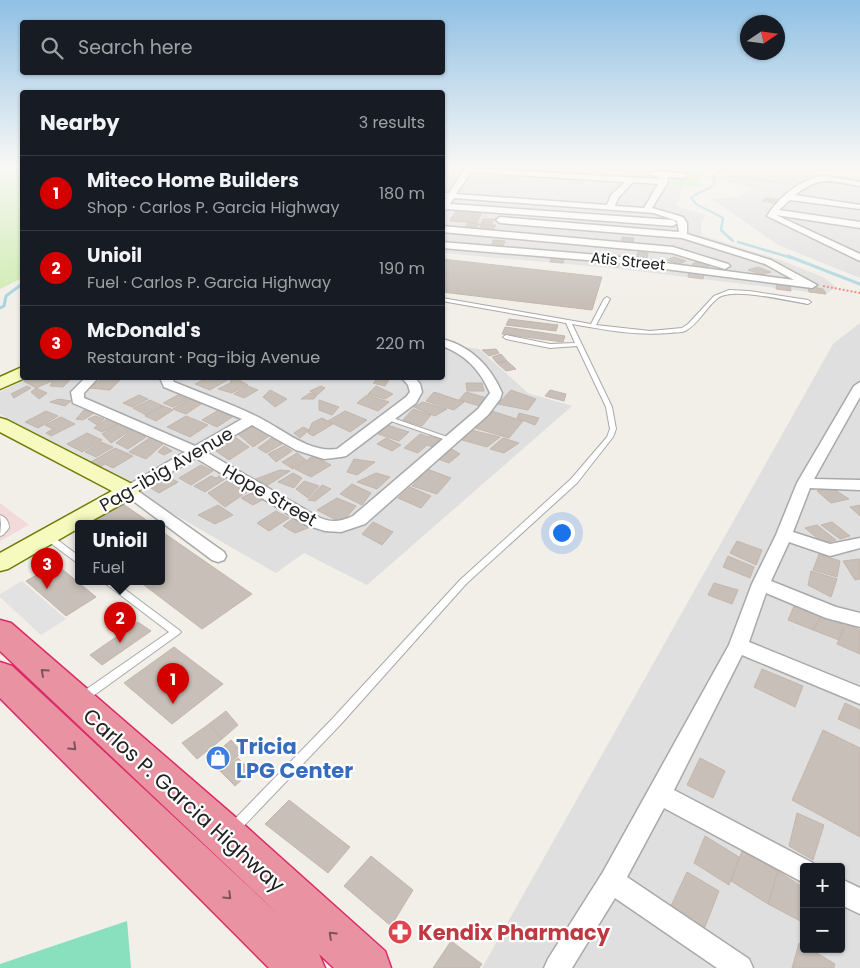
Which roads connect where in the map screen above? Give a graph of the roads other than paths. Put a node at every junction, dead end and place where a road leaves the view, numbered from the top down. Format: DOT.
graph roads {
  1 [pos="504,212"];
  2 [pos="535,212"];
  3 [pos="657,212"];
  4 [pos="773,212"];
  5 [pos="774,212"];
  6 [pos="816,212"];
  7 [pos="500,220"];
  8 [pos="828,221"];
  9 [pos="860,222"];
  10 [pos="683,223"];
  11 [pos="445,229"];
  12 [pos="494,233"];
  13 [pos="805,233"];
  14 [pos="683,235"];
  15 [pos="836,239"];
  16 [pos="445,245"];
  17 [pos="860,248"];
  18 [pos="850,254"];
  19 [pos="860,258"];
  20 [pos="736,274"];
  21 [pos="607,299"];
  22 [pos="445,301"];
  23 [pos="808,302"];
  24 [pos="568,322"];
  25 [pos="593,326"];
  26 [pos="506,337"];
  27 [pos="445,343"];
  28 [pos="579,344"];
  29 [pos="20,373"];
  30 [pos="90,380"];
  31 [pos="167,380"];
  32 [pos="410,380"];
  33 [pos="0,384"];
  34 [pos="860,386"];
  35 [pos="387,418"];
  36 [pos="252,419"];
  37 [pos="0,424"];
  38 [pos="451,440"];
  39 [pos="196,452"];
  40 [pos="804,483"];
  41 [pos="860,485"];
  42 [pos="128,491"];
  43 [pos="0,518"];
  44 [pos="75,520"];
  45 [pos="76,520"];
  46 [pos="0,533"];
  47 [pos="47,536"];
  48 [pos="784,536"];
  49 [pos="860,543"];
  50 [pos="218,556"];
  51 [pos="75,557"];
  52 [pos="0,563"];
  53 [pos="761,584"];
  54 [pos="113,585"];
  55 [pos="860,620"];
  56 [pos="0,632"];
  57 [pos="738,645"];
  58 [pos="0,676"];
  59 [pos="860,696"];
  60 [pos="62,704"];
  61 [pos="660,794"];
  62 [pos="211,850"];
  63 [pos="800,869"];
  64 [pos="612,881"];
  65 [pos="845,893"];
  66 [pos="860,902"];
  67 [pos="302,968"];
  68 [pos="368,968"];
  69 [pos="557,968"];
  70 [pos="740,968"];
  1 -- 7 [label="street"];
  2 -- 10 [label="street"];
  3 -- 10 [label="street"];
  4 -- 13 [label="street"];
  5 -- 8 [label="street"];
  6 -- 9 [label="street"];
  7 -- 12 [label="street"];
  7 -- 14 [label="street"];
  8 -- 9 [label="street"];
  8 -- 13 [label="street"];
  9 -- 15 [label="street"];
  10 -- 14 [label="street"];
  11 -- 12 [label="street"];
  12 -- 20 [label="street"];
  13 -- 15 [label="street"];
  14 -- 20 [label="street, Atis Street"];
  15 -- 18 [label="street"];
  16 -- 20 [label="street, Atis Street"];
  17 -- 18 [label="street"];
  18 -- 19 [label="street"];
  21 -- 25 [label="lane"];
  22 -- 24 [label="lane"];
  23 -- 25 [label="lane"];
  24 -- 25 [label="lane"];
  24 -- 28 [label="lane"];
  26 -- 28 [label="lane"];
  27 -- 38 [label="street, Hope Street"];
  28 -- 62 [label="lane"];
  29 -- 33 [label="street"];
  30 -- 39 [label="street, Hope Street"];
  31 -- 36 [label="street"];
  32 -- 35 [label="street"];
  34 -- 40 [label="street"];
  35 -- 36 [label="street"];
  35 -- 38 [label="lane"];
  36 -- 39 [label="street, Pag-ibig Avenue"];
  37 -- 42 [label="street"];
  38 -- 39 [label="street, Hope Street"];
  39 -- 42 [label="street, Pag-ibig Avenue"];
  40 -- 41 [label="street"];
  40 -- 48 [label="street"];
  42 -- 45 [label="street, Pag-ibig Avenue"];
  42 -- 50 [label="street"];
  43 -- 46 [label="lane"];
  44 -- 47 [label="street, Pag-ibig Avenue"];
  47 -- 51 [label="lane"];
  47 -- 52 [label="street, Pag-ibig Avenue"];
  48 -- 49 [label="street"];
  48 -- 53 [label="street"];
  53 -- 55 [label="street"];
  53 -- 57 [label="street"];
  54 -- 60 [label="lane"];
  60 -- 56 [label="highway, Carlos P. Garcia Highway, one-way"];
  57 -- 59 [label="street"];
  57 -- 61 [label="street"];
  58 -- 60 [label="highway, Carlos P. Garcia Highway"];
  60 -- 62 [label="highway, Carlos P. Garcia Highway"];
  61 -- 63 [label="street"];
  61 -- 64 [label="street"];
  62 -- 67 [label="highway, Carlos P. Garcia Highway, one-way"];
  68 -- 62 [label="highway, Carlos P. Garcia Highway, one-way"];
  64 -- 69 [label="street"];
  64 -- 70 [label="street"];
  65 -- 66 [label="street"];
}
